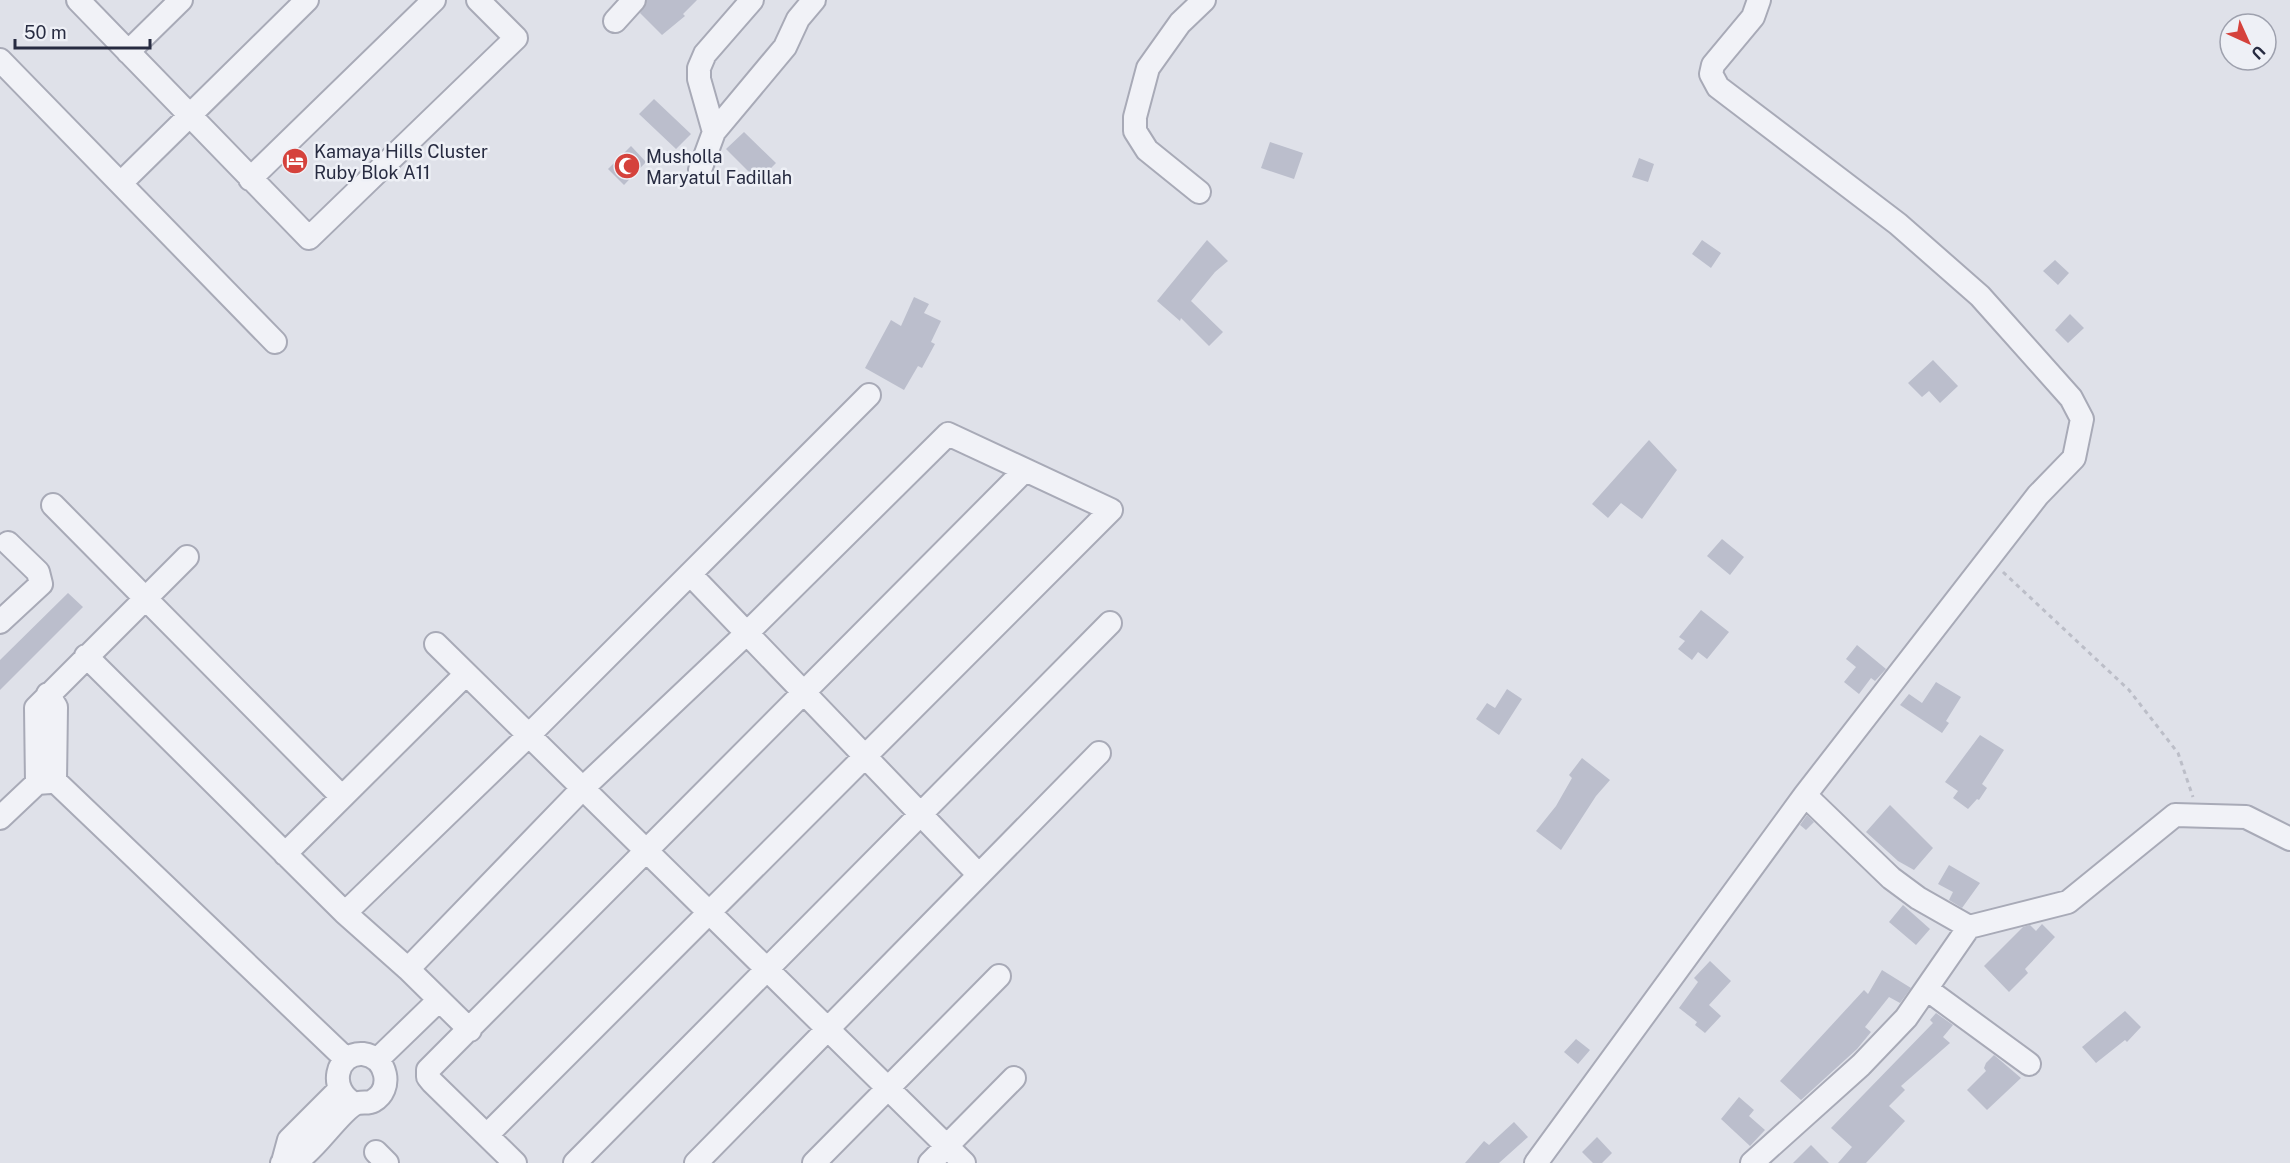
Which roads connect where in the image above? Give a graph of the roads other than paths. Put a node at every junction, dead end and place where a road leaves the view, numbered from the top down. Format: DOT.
graph roads {
  1 [pos="78,0"];
  2 [pos="181,0"];
  3 [pos="307,0"];
  4 [pos="434,0"];
  5 [pos="478,0"];
  6 [pos="634,0"];
  7 [pos="752,0"];
  8 [pos="814,0"];
  9 [pos="1204,0"];
  10 [pos="1759,0"];
  11 [pos="615,21"];
  12 [pos="128,52"];
  13 [pos="0,60"];
  14 [pos="188,116"];
  15 [pos="714,132"];
  16 [pos="700,170"];
  17 [pos="250,178"];
  18 [pos="121,183"];
  19 [pos="1199,192"];
  20 [pos="275,342"];
  21 [pos="869,394"];
  22 [pos="1025,470"];
  23 [pos="53,505"];
  24 [pos="8,543"];
  25 [pos="187,557"];
  26 [pos="690,574"];
  27 [pos="146,598"];
  28 [pos="0,622"];
  29 [pos="1110,624"];
  30 [pos="747,633"];
  31 [pos="436,644"];
  32 [pos="86,656"];
  33 [pos="466,674"];
  34 [pos="804,693"];
  35 [pos="529,735"];
  36 [pos="1099,753"];
  37 [pos="865,757"];
  38 [pos="46,782"];
  39 [pos="583,788"];
  40 [pos="1805,795"];
  41 [pos="342,797"];
  42 [pos="921,815"];
  43 [pos="0,818"];
  44 [pos="2290,838"];
  45 [pos="647,851"];
  46 [pos="285,854"];
  47 [pos="979,875"];
  48 [pos="709,912"];
  49 [pos="345,914"];
  50 [pos="1969,927"];
  51 [pos="408,969"];
  52 [pos="767,969"];
  53 [pos="999,976"];
  54 [pos="1928,990"];
  55 [pos="439,1000"];
  56 [pos="828,1029"];
  57 [pos="470,1030"];
  58 [pos="346,1059"];
  59 [pos="378,1059"];
  60 [pos="2029,1064"];
  61 [pos="1014,1078"];
  62 [pos="888,1088"];
  63 [pos="347,1097"];
  64 [pos="487,1135"];
  65 [pos="947,1146"];
  66 [pos="282,1163"];
  67 [pos="515,1163"];
  68 [pos="575,1163"];
  69 [pos="696,1163"];
  70 [pos="814,1163"];
  71 [pos="930,1163"];
  72 [pos="964,1163"];
  73 [pos="1536,1163"];
  74 [pos="1752,1163"];
  1 -- 12 [label="street"];
  2 -- 12 [label="street"];
  3 -- 14 [label="street"];
  4 -- 17 [label="street"];
  5 -- 17 [label="street"];
  6 -- 11 [label="street"];
  7 -- 15 [label="street"];
  8 -- 15 [label="street"];
  9 -- 19 [label="street"];
  10 -- 40 [label="street"];
  12 -- 14 [label="street"];
  13 -- 18 [label="street"];
  14 -- 17 [label="street"];
  14 -- 18 [label="street"];
  15 -- 16 [label="street"];
  18 -- 20 [label="street"];
  21 -- 26 [label="street"];
  22 -- 30 [label="street"];
  22 -- 34 [label="street"];
  22 -- 37 [label="street"];
  23 -- 27 [label="street"];
  24 -- 28 [label="street"];
  25 -- 27 [label="street"];
  26 -- 30 [label="street"];
  26 -- 35 [label="street"];
  27 -- 32 [label="street"];
  27 -- 41 [label="street"];
  29 -- 42 [label="street"];
  30 -- 34 [label="street"];
  30 -- 39 [label="street"];
  31 -- 33 [label="street"];
  32 -- 38 [label="street"];
  32 -- 46 [label="street"];
  33 -- 35 [label="street"];
  33 -- 41 [label="street"];
  34 -- 37 [label="street"];
  34 -- 45 [label="street"];
  35 -- 39 [label="street"];
  35 -- 49 [label="street"];
  36 -- 47 [label="street"];
  37 -- 42 [label="street"];
  37 -- 48 [label="street"];
  38 -- 43 [label="street"];
  38 -- 58 [label="street"];
  39 -- 45 [label="street"];
  39 -- 51 [label="street"];
  40 -- 50 [label="street"];
  40 -- 73 [label="street"];
  41 -- 46 [label="street"];
  42 -- 47 [label="street"];
  42 -- 52 [label="street"];
  44 -- 50 [label="street"];
  45 -- 48 [label="street"];
  45 -- 57 [label="street"];
  46 -- 49 [label="street"];
  47 -- 56 [label="street"];
  48 -- 52 [label="street"];
  48 -- 64 [label="street"];
  49 -- 51 [label="street"];
  50 -- 54 [label="street"];
  51 -- 55 [label="street"];
  52 -- 56 [label="street"];
  52 -- 68 [label="street"];
  53 -- 62 [label="street"];
  54 -- 60 [label="street"];
  54 -- 74 [label="street"];
  55 -- 57 [label="street"];
  55 -- 59 [label="street"];
  56 -- 62 [label="street"];
  56 -- 69 [label="street"];
  57 -- 64 [label="street"];
  58 -- 59 [label="street"];
  58 -- 63 [label="street"];
  59 -- 63 [label="street"];
  61 -- 65 [label="street"];
  62 -- 65 [label="street"];
  62 -- 70 [label="street"];
  63 -- 66 [label="street"];
  64 -- 67 [label="street"];
  65 -- 71 [label="street"];
  65 -- 72 [label="street"];
}
